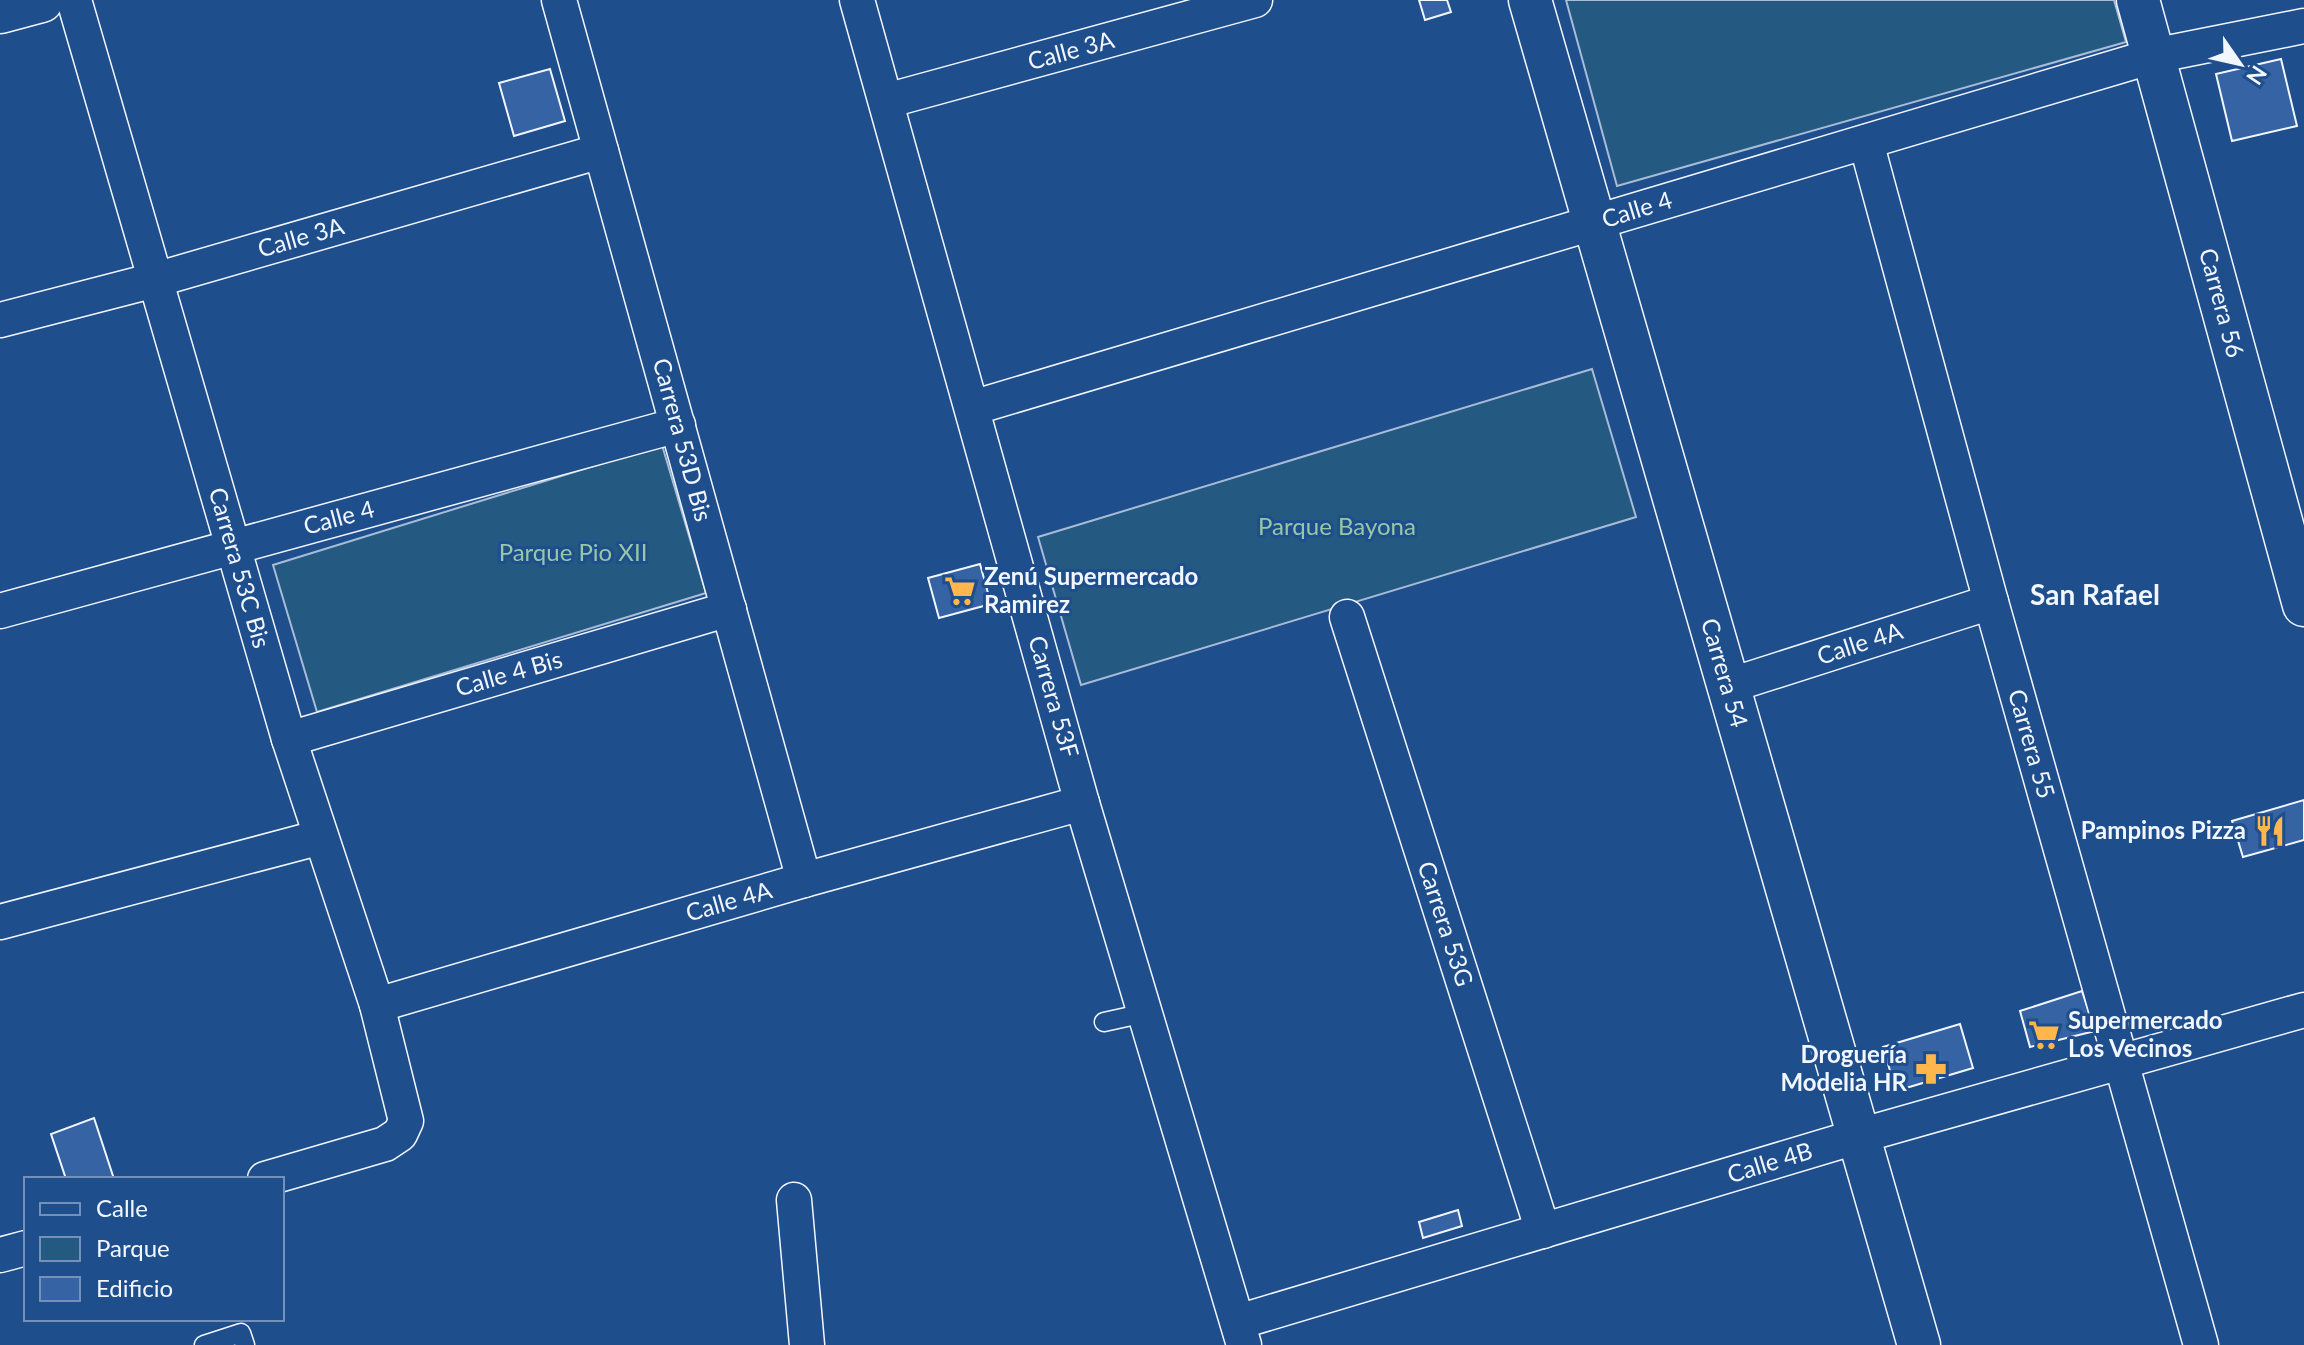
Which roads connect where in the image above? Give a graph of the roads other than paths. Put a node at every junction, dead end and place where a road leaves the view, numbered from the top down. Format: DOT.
graph roads {
  1 [pos="41,0"];
  2 [pos="74,0"];
  3 [pos="559,0"];
  4 [pos="857,0"];
  5 [pos="1255,0"];
  6 [pos="1530,0"];
  7 [pos="2138,0"];
  8 [pos="0,11"];
  9 [pos="2304,26"];
  10 [pos="2153,56"];
  11 [pos="886,101"];
  12 [pos="1866,142"];
  13 [pos="601,151"];
  14 [pos="1595,223"];
  15 [pos="155,280"];
  16 [pos="0,320"];
  17 [pos="972,408"];
  18 [pos="678,425"];
  19 [pos="233,547"];
  20 [pos="1991,602"];
  21 [pos="2304,605"];
  22 [pos="729,609"];
  23 [pos="0,611"];
  24 [pos="1347,617"];
  25 [pos="1728,686"];
  26 [pos="289,739"];
  27 [pos="1082,803"];
  28 [pos="321,837"];
  29 [pos="804,880"];
  30 [pos="0,922"];
  31 [pos="377,1005"];
  32 [pos="2304,1010"];
  33 [pos="1145,1013"];
  34 [pos="1104,1022"];
  35 [pos="2119,1061"];
  36 [pos="1859,1136"];
  37 [pos="272,1177"];
  38 [pos="794,1200"];
  39 [pos="1543,1231"];
  40 [pos="24,1249"];
  41 [pos="0,1255"];
  42 [pos="1241,1334"];
  43 [pos="243,1339"];
  44 [pos="204,1345"];
  45 [pos="807,1345"];
  46 [pos="1919,1345"];
  47 [pos="2201,1345"];
  1 -- 8 [label="main road"];
  2 -- 15 [label="street, Carrera 53C Bis"];
  3 -- 13 [label="street, Carrera 53D Bis"];
  4 -- 11 [label="street, Carrera 53F"];
  5 -- 11 [label="street, Calle 3A"];
  6 -- 14 [label="street, Carrera 54"];
  7 -- 10 [label="street, Carrera 56"];
  9 -- 10 [label="street, Calle 4"];
  10 -- 12 [label="street, Calle 4"];
  10 -- 21 [label="street, Carrera 56"];
  11 -- 17 [label="street, Carrera 53F"];
  12 -- 14 [label="street, Calle 4"];
  12 -- 20 [label="street, Carrera 55"];
  13 -- 15 [label="street, Calle 3A"];
  13 -- 18 [label="street, Carrera 53D Bis"];
  14 -- 17 [label="street, Calle 4"];
  14 -- 25 [label="street, Carrera 54"];
  15 -- 16 [label="street, Calle 3A"];
  15 -- 19 [label="street, Carrera 53C Bis"];
  17 -- 27 [label="street, Carrera 53F"];
  18 -- 19 [label="street, Calle 4"];
  18 -- 22 [label="street, Carrera 53D Bis"];
  19 -- 23 [label="street, Calle 4"];
  19 -- 26 [label="street, Carrera 53C Bis"];
  20 -- 25 [label="street, Calle 4A"];
  20 -- 35 [label="street, Carrera 55"];
  22 -- 26 [label="street, Calle 4 Bis"];
  22 -- 29 [label="street, Carrera 53D Bis"];
  24 -- 39 [label="street, Carrera 53G"];
  25 -- 36 [label="street, Carrera 54"];
  26 -- 28 [label="street, Carrera 53C Bis"];
  27 -- 29 [label="street, Calle 4A"];
  27 -- 33 [label="street, Carrera 53F"];
  28 -- 30 [label="street"];
  28 -- 31 [label="street, Carrera 53C Bis"];
  29 -- 31 [label="street, Calle 4A"];
  31 -- 37 [label="street, Carrera 53C Bis"];
  32 -- 35 [label="street, Calle 4B"];
  33 -- 34 [label="lane"];
  33 -- 42 [label="street, Carrera 53F"];
  35 -- 36 [label="street, Calle 4B"];
  35 -- 47 [label="street, Carrera 55"];
  36 -- 39 [label="street, Calle 4B"];
  36 -- 46 [label="street, Carrera 54"];
  38 -- 45 [label="street"];
  39 -- 42 [label="street, Calle 4B"];
  40 -- 41 [label="street"];
  43 -- 44 [label="lane"];
}
